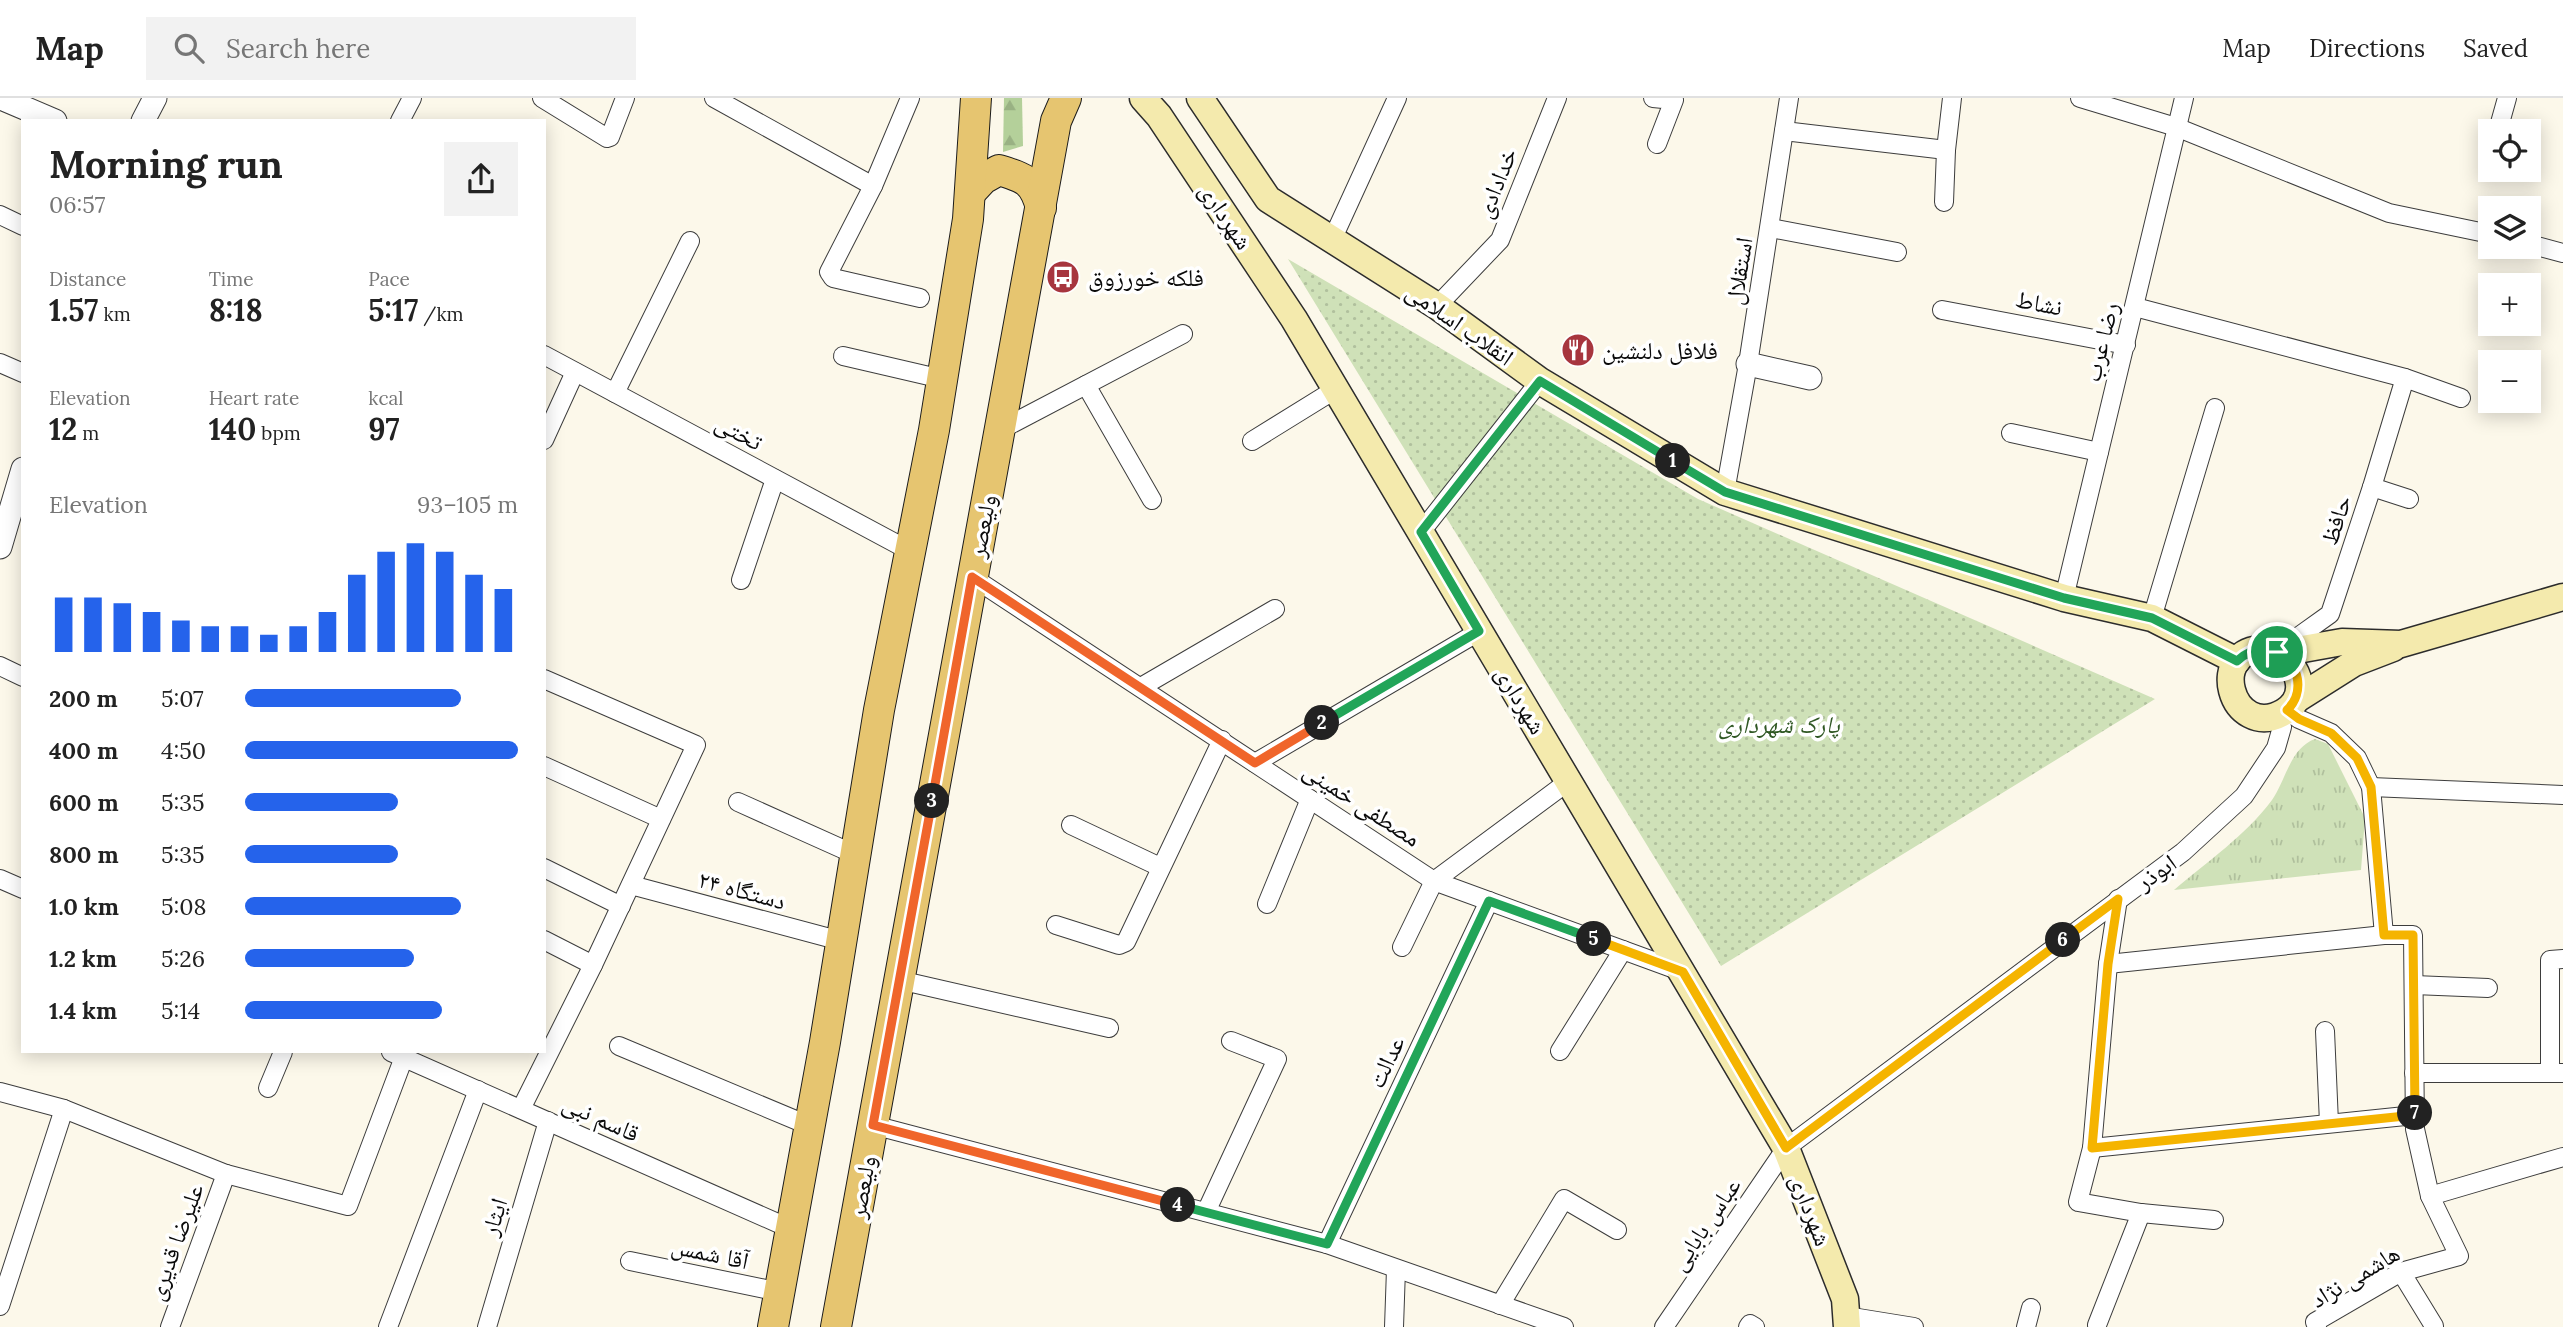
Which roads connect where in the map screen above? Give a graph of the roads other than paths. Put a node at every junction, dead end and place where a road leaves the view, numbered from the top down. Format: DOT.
graph roads {
  1 [pos="1,98"];
  2 [pos="155,98"];
  3 [pos="412,98"];
  4 [pos="542,98"];
  5 [pos="625,98"];
  6 [pos="714,98"];
  7 [pos="909,98"];
  8 [pos="976,98"];
  9 [pos="1066,98"];
  10 [pos="1143,98"];
  11 [pos="1200,98"];
  12 [pos="1397,98"];
  13 [pos="1557,98"];
  14 [pos="1653,98"];
  15 [pos="1789,98"];
  16 [pos="1952,98"];
  17 [pos="2080,98"];
  18 [pos="2184,98"];
  19 [pos="2507,98"];
  20 [pos="50,119"];
  21 [pos="145,119"];
  22 [pos="401,119"];
  23 [pos="2501,119"];
  24 [pos="2176,127"];
  25 [pos="1784,131"];
  26 [pos="1657,144"];
  27 [pos="1946,150"];
  28 [pos="873,186"];
  29 [pos="970,193"];
  30 [pos="1944,202"];
  31 [pos="1041,208"];
  32 [pos="0,215"];
  33 [pos="21,225"];
  34 [pos="1771,228"];
  35 [pos="2478,232"];
  36 [pos="1332,240"];
  37 [pos="690,241"];
  38 [pos="2541,247"];
  39 [pos="1897,252"];
  40 [pos="2563,253"];
  41 [pos="920,298"];
  42 [pos="1437,306"];
  43 [pos="2135,307"];
  44 [pos="1942,310"];
  45 [pos="1183,334"];
  46 [pos="2126,345"];
  47 [pos="546,356"];
  48 [pos="843,356"];
  49 [pos="0,363"];
  50 [pos="1748,365"];
  51 [pos="21,372"];
  52 [pos="575,372"];
  53 [pos="1810,378"];
  54 [pos="2405,378"];
  55 [pos="942,379"];
  56 [pos="1540,381"];
  57 [pos="1086,384"];
  58 [pos="1336,389"];
  59 [pos="615,393"];
  60 [pos="2462,398"];
  61 [pos="2216,408"];
  62 [pos="1000,430"];
  63 [pos="2011,433"];
  64 [pos="546,436"];
  65 [pos="1252,441"];
  66 [pos="2099,452"];
  67 [pos="21,475"];
  68 [pos="775,479"];
  69 [pos="2372,487"];
  70 [pos="1725,492"];
  71 [pos="2409,499"];
  72 [pos="1152,500"];
  73 [pos="1421,532"];
  74 [pos="1,539"];
  75 [pos="910,551"];
  76 [pos="972,577"];
  77 [pos="741,580"];
  78 [pos="2563,597"];
  79 [pos="2064,598"];
  80 [pos="1275,609"];
  81 [pos="2152,618"];
  82 [pos="1479,631"];
  83 [pos="2401,644"];
  84 [pos="2279,653"];
  85 [pos="2237,661"];
  86 [pos="0,666"];
  87 [pos="21,676"];
  88 [pos="546,680"];
  89 [pos="1140,687"];
  90 [pos="2290,711"];
  91 [pos="1222,740"];
  92 [pos="1255,763"];
  93 [pos="546,767"];
  94 [pos="1569,780"];
  95 [pos="2371,787"];
  96 [pos="2563,795"];
  97 [pos="1310,799"];
  98 [pos="738,802"];
  99 [pos="662,819"];
  100 [pos="1071,825"];
  101 [pos="856,855"];
  102 [pos="1160,867"];
  103 [pos="546,869"];
  104 [pos="0,879"];
  105 [pos="1434,881"];
  106 [pos="631,885"];
  107 [pos="21,888"];
  108 [pos="2118,899"];
  109 [pos="1489,901"];
  110 [pos="1267,904"];
  111 [pos="621,906"];
  112 [pos="1056,925"];
  113 [pos="2384,935"];
  114 [pos="546,941"];
  115 [pos="841,941"];
  116 [pos="1402,947"];
  117 [pos="1623,950"];
  118 [pos="2563,959"];
  119 [pos="2108,964"];
  120 [pos="593,965"];
  121 [pos="1683,972"];
  122 [pos="899,980"];
  123 [pos="2414,985"];
  124 [pos="2488,988"];
  125 [pos="1109,1028"];
  126 [pos="552,1030"];
  127 [pos="2325,1031"];
  128 [pos="1231,1041"];
  129 [pos="619,1046"];
  130 [pos="1560,1051"];
  131 [pos="283,1053"];
  132 [pos="543,1053"];
  133 [pos="398,1055"];
  134 [pos="2557,1072"];
  135 [pos="2414,1073"];
  136 [pos="268,1088"];
  137 [pos="478,1090"];
  138 [pos="0,1092"];
  139 [pos="64,1108"];
  140 [pos="521,1109"];
  141 [pos="2415,1115"];
  142 [pos="548,1121"];
  143 [pos="2329,1123"];
  144 [pos="873,1125"];
  145 [pos="810,1126"];
  146 [pos="1786,1148"];
  147 [pos="2092,1148"];
  148 [pos="2563,1157"];
  149 [pos="226,1174"];
  150 [pos="2430,1196"];
  151 [pos="1206,1212"];
  152 [pos="2141,1213"];
  153 [pos="2214,1220"];
  154 [pos="791,1228"];
  155 [pos="1617,1230"];
  156 [pos="1327,1244"];
  157 [pos="630,1261"];
  158 [pos="7,1262"];
  159 [pos="1396,1269"];
  160 [pos="2401,1272"];
  161 [pos="780,1292"];
  162 [pos="1500,1305"];
  163 [pos="0,1306"];
  164 [pos="2031,1308"];
  165 [pos="1846,1321"];
  166 [pos="2097,1325"];
  167 [pos="2434,1326"];
  168 [pos="170,1327"];
  169 [pos="388,1327"];
  170 [pos="486,1327"];
  171 [pos="773,1327"];
  172 [pos="836,1327"];
  173 [pos="1394,1327"];
  174 [pos="1564,1327"];
  175 [pos="1664,1327"];
  176 [pos="1748,1327"];
  177 [pos="1755,1327"];
  178 [pos="1914,1327"];
  179 [pos="2026,1327"];
  180 [pos="2317,1327"];
  1 -- 20 [label="street"];
  2 -- 21 [label="street"];
  3 -- 22 [label="street"];
  4 -- 5 [label="street"];
  6 -- 28 [label="street"];
  7 -- 28 [label="street"];
  8 -- 29 [label="main road"];
  9 -- 31 [label="main road, ولیعصر"];
  10 -- 58 [label="main road, شهرداری"];
  11 -- 36 [label="main road, انقلاب اسلامی"];
  12 -- 36 [label="street"];
  13 -- 42 [label="street, خدادادی"];
  14 -- 26 [label="street"];
  15 -- 25 [label="street, استقلال"];
  16 -- 27 [label="street"];
  17 -- 24 [label="street"];
  18 -- 24 [label="street, رضا عرب"];
  19 -- 23 [label="street"];
  24 -- 35 [label="street"];
  24 -- 43 [label="street, رضا عرب"];
  25 -- 27 [label="street"];
  25 -- 34 [label="street, استقلال"];
  27 -- 30 [label="street"];
  28 -- 41 [label="street"];
  29 -- 31 [label="main road"];
  29 -- 55 [label="main road"];
  31 -- 62 [label="main road, ولیعصر"];
  32 -- 33 [label="street"];
  34 -- 39 [label="street"];
  34 -- 50 [label="street, استقلال"];
  36 -- 42 [label="main road, انقلاب اسلامی"];
  37 -- 59 [label="street"];
  38 -- 40 [label="street"];
  42 -- 56 [label="main road, انقلاب اسلامی"];
  43 -- 46 [label="street, رضا عرب"];
  43 -- 54 [label="street"];
  44 -- 46 [label="street, نشاط"];
  45 -- 57 [label="street"];
  46 -- 66 [label="street, رضا عرب"];
  47 -- 52 [label="street, تختی"];
  48 -- 55 [label="street"];
  49 -- 51 [label="street"];
  50 -- 53 [label="street"];
  50 -- 70 [label="street, استقلال"];
  52 -- 59 [label="street, تختی"];
  52 -- 64 [label="street"];
  54 -- 60 [label="street"];
  54 -- 69 [label="street, حافظ"];
  55 -- 75 [label="main road"];
  56 -- 70 [label="main road, انقلاب اسلامی"];
  56 -- 73 [label="street"];
  57 -- 62 [label="street"];
  57 -- 72 [label="street"];
  58 -- 65 [label="street"];
  58 -- 73 [label="main road, شهرداری"];
  59 -- 68 [label="street, تختی"];
  61 -- 81 [label="street"];
  62 -- 76 [label="main road, ولیعصر"];
  63 -- 66 [label="street"];
  66 -- 79 [label="street, رضا عرب"];
  67 -- 74 [label="street"];
  68 -- 75 [label="street, تختی"];
  68 -- 77 [label="street"];
  69 -- 71 [label="street"];
  69 -- 84 [label="street, حافظ"];
  70 -- 79 [label="main road, انقلاب اسلامی"];
  73 -- 82 [label="main road, شهرداری"];
  75 -- 101 [label="main road"];
  76 -- 89 [label="street, مصطفی خمینی"];
  76 -- 122 [label="main road, ولیعصر"];
  78 -- 83 [label="main road"];
  79 -- 81 [label="main road, انقلاب اسلامی"];
  80 -- 89 [label="street"];
  81 -- 85 [label="main road, انقلاب اسلامی"];
  82 -- 92 [label="street"];
  82 -- 94 [label="main road, شهرداری"];
  83 -- 84 [label="main road"];
  83 -- 90 [label="main road"];
  84 -- 85 [label="main road"];
  84 -- 90 [label="main road"];
  85 -- 90 [label="main road"];
  86 -- 87 [label="street"];
  88 -- 99 [label="street"];
  89 -- 91 [label="street, مصطفی خمینی"];
  90 -- 95 [label="street"];
  90 -- 108 [label="street, ابوذر"];
  91 -- 92 [label="street, مصطفی خمینی"];
  91 -- 102 [label="street"];
  92 -- 97 [label="street, مصطفی خمینی"];
  93 -- 99 [label="street"];
  94 -- 105 [label="street"];
  94 -- 121 [label="main road, شهرداری"];
  95 -- 96 [label="street"];
  95 -- 113 [label="street"];
  97 -- 105 [label="street, مصطفی خمینی"];
  97 -- 110 [label="street"];
  98 -- 101 [label="street"];
  99 -- 106 [label="street"];
  100 -- 102 [label="street"];
  101 -- 115 [label="main road"];
  102 -- 112 [label="street"];
  103 -- 111 [label="street"];
  104 -- 107 [label="street"];
  105 -- 109 [label="street, مصطفی خمینی"];
  105 -- 116 [label="street"];
  106 -- 111 [label="street"];
  106 -- 115 [label="street, ۲۴ دستگاه"];
  108 -- 119 [label="street"];
  108 -- 146 [label="street, ابوذر"];
  109 -- 117 [label="street, مصطفی خمینی"];
  109 -- 156 [label="street, عدالت"];
  111 -- 120 [label="street"];
  113 -- 119 [label="street"];
  113 -- 123 [label="street"];
  114 -- 120 [label="street"];
  115 -- 145 [label="main road"];
  117 -- 121 [label="street, مصطفی خمینی"];
  117 -- 130 [label="street"];
  118 -- 134 [label="street"];
  119 -- 147 [label="street"];
  120 -- 126 [label="street"];
  121 -- 146 [label="main road, شهرداری"];
  122 -- 125 [label="street"];
  122 -- 144 [label="main road, ولیعصر"];
  123 -- 124 [label="street"];
  123 -- 135 [label="street"];
  127 -- 143 [label="street"];
  128 -- 151 [label="street"];
  129 -- 145 [label="street"];
  131 -- 136 [label="street"];
  132 -- 140 [label="street"];
  133 -- 137 [label="street, قاسم نبی"];
  133 -- 149 [label="street"];
  134 -- 135 [label="street"];
  135 -- 141 [label="street"];
  137 -- 140 [label="street, قاسم نبی"];
  137 -- 169 [label="street"];
  138 -- 139 [label="street"];
  139 -- 149 [label="street"];
  139 -- 158 [label="street"];
  140 -- 142 [label="street, قاسم نبی"];
  141 -- 143 [label="street"];
  141 -- 150 [label="street"];
  142 -- 154 [label="street, قاسم نبی"];
  142 -- 170 [label="street, ایثار"];
  143 -- 147 [label="street"];
  144 -- 151 [label="street"];
  144 -- 172 [label="main road, ولیعصر"];
  145 -- 154 [label="main road"];
  146 -- 165 [label="main road, شهرداری"];
  146 -- 175 [label="street, عباس بابایی"];
  147 -- 152 [label="street"];
  148 -- 150 [label="street"];
  149 -- 168 [label="street, علیرضا قدیری"];
  150 -- 160 [label="street, هاشمی نژاد"];
  151 -- 156 [label="street"];
  152 -- 153 [label="street"];
  152 -- 166 [label="street"];
  154 -- 161 [label="main road"];
  155 -- 162 [label="street"];
  156 -- 159 [label="street"];
  157 -- 161 [label="street, آقا شمس"];
  158 -- 163 [label="street"];
  159 -- 162 [label="street"];
  159 -- 173 [label="street"];
  160 -- 167 [label="street"];
  160 -- 180 [label="street, هاشمی نژاد"];
  161 -- 171 [label="main road"];
  162 -- 174 [label="street"];
  164 -- 179 [label="street"];
  165 -- 178 [label="street"];
  176 -- 177 [label="street"];
}
